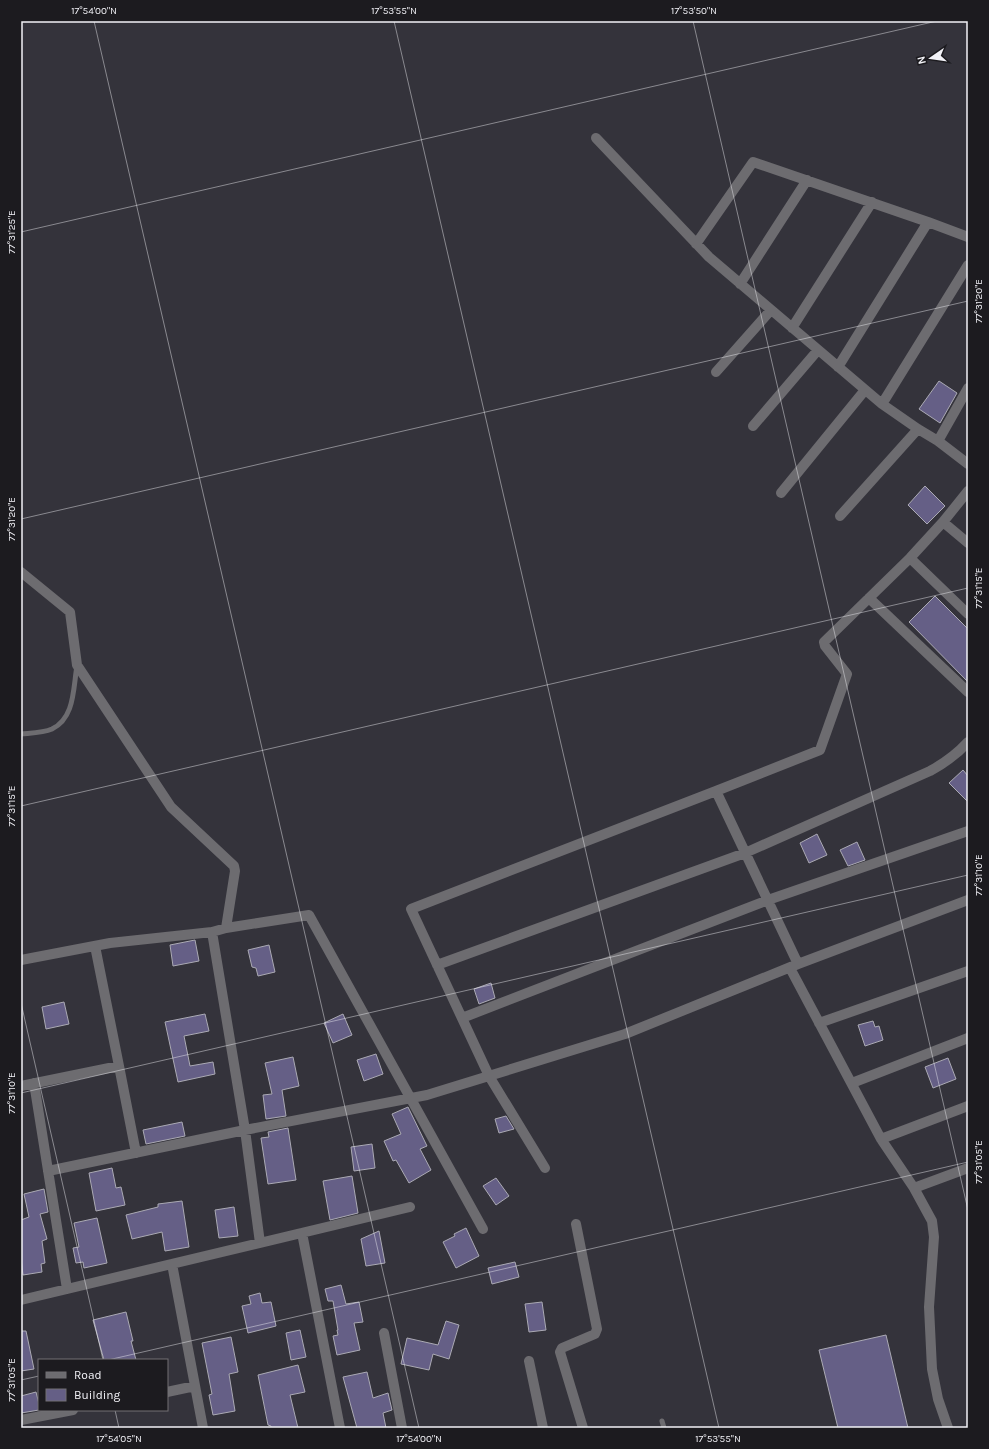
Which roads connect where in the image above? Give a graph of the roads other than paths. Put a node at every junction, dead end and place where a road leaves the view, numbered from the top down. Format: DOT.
graph roads {
  1 [pos="596,138"];
  2 [pos="807,180"];
  3 [pos="872,202"];
  4 [pos="928,222"];
  5 [pos="968,237"];
  6 [pos="696,244"];
  7 [pos="968,265"];
  8 [pos="740,284"];
  9 [pos="770,310"];
  10 [pos="792,328"];
  11 [pos="818,350"];
  12 [pos="838,367"];
  13 [pos="716,372"];
  14 [pos="968,388"];
  15 [pos="865,390"];
  16 [pos="882,404"];
  17 [pos="753,426"];
  18 [pos="918,429"];
  19 [pos="938,441"];
  20 [pos="968,464"];
  21 [pos="968,491"];
  22 [pos="781,493"];
  23 [pos="840,516"];
  24 [pos="943,522"];
  25 [pos="968,543"];
  26 [pos="910,558"];
  27 [pos="21,572"];
  28 [pos="869,598"];
  29 [pos="968,614"];
  30 [pos="77,665"];
  31 [pos="968,692"];
  32 [pos="21,734"];
  33 [pos="968,742"];
  34 [pos="716,791"];
  35 [pos="968,831"];
  36 [pos="745,853"];
  37 [pos="768,900"];
  38 [pos="968,900"];
  39 [pos="226,928"];
  40 [pos="212,932"];
  41 [pos="95,946"];
  42 [pos="21,960"];
  43 [pos="437,965"];
  44 [pos="794,966"];
  45 [pos="968,971"];
  46 [pos="462,1018"];
  47 [pos="819,1024"];
  48 [pos="968,1038"];
  49 [pos="119,1066"];
  50 [pos="489,1076"];
  51 [pos="34,1083"];
  52 [pos="852,1083"];
  53 [pos="21,1086"];
  54 [pos="411,1098"];
  55 [pos="968,1106"];
  56 [pos="245,1130"];
  57 [pos="881,1139"];
  58 [pos="136,1153"];
  59 [pos="545,1168"];
  60 [pos="968,1168"];
  61 [pos="48,1171"];
  62 [pos="914,1188"];
  63 [pos="410,1207"];
  64 [pos="576,1224"];
  65 [pos="484,1229"];
  66 [pos="302,1233"];
  67 [pos="260,1243"];
  68 [pos="172,1264"];
  69 [pos="67,1289"];
  70 [pos="21,1300"];
  71 [pos="384,1333"];
  72 [pos="528,1361"];
  73 [pos="195,1386"];
  74 [pos="168,1392"];
  75 [pos="68,1411"];
  76 [pos="21,1420"];
  77 [pos="662,1420"];
  78 [pos="202,1428"];
  79 [pos="340,1428"];
  80 [pos="402,1428"];
  81 [pos="543,1428"];
  82 [pos="583,1428"];
  83 [pos="664,1428"];
  84 [pos="948,1428"];
  1 -- 6 [label="street"];
  2 -- 3 [label="street"];
  2 -- 6 [label="street"];
  2 -- 8 [label="street"];
  3 -- 4 [label="street"];
  3 -- 10 [label="street"];
  4 -- 5 [label="street"];
  4 -- 12 [label="street"];
  6 -- 8 [label="street"];
  7 -- 16 [label="street"];
  8 -- 9 [label="street"];
  9 -- 10 [label="street"];
  9 -- 13 [label="street"];
  10 -- 11 [label="street"];
  11 -- 12 [label="street"];
  11 -- 17 [label="street"];
  12 -- 15 [label="street"];
  14 -- 19 [label="street"];
  15 -- 16 [label="street"];
  15 -- 22 [label="street"];
  16 -- 18 [label="street"];
  18 -- 19 [label="street"];
  18 -- 23 [label="street"];
  19 -- 20 [label="street"];
  21 -- 24 [label="street"];
  24 -- 25 [label="street"];
  24 -- 26 [label="street"];
  26 -- 28 [label="street"];
  26 -- 29 [label="street"];
  27 -- 30 [label="street"];
  28 -- 31 [label="street"];
  28 -- 34 [label="street"];
  30 -- 32 [label="lane"];
  30 -- 39 [label="street"];
  33 -- 36 [label="street"];
  34 -- 36 [label="street"];
  34 -- 43 [label="street"];
  35 -- 37 [label="street"];
  36 -- 37 [label="street"];
  36 -- 43 [label="street"];
  37 -- 44 [label="street"];
  37 -- 46 [label="street"];
  38 -- 44 [label="street"];
  39 -- 40 [label="street"];
  39 -- 54 [label="street"];
  40 -- 41 [label="street"];
  40 -- 56 [label="street"];
  41 -- 42 [label="street"];
  41 -- 49 [label="street"];
  43 -- 46 [label="street"];
  44 -- 47 [label="street"];
  44 -- 50 [label="street"];
  45 -- 47 [label="street"];
  46 -- 50 [label="street"];
  47 -- 52 [label="street"];
  48 -- 52 [label="street"];
  49 -- 51 [label="street"];
  49 -- 58 [label="street"];
  50 -- 54 [label="street"];
  50 -- 59 [label="street"];
  51 -- 53 [label="street"];
  51 -- 61 [label="street"];
  52 -- 57 [label="street"];
  54 -- 56 [label="street"];
  54 -- 65 [label="street"];
  55 -- 57 [label="street"];
  56 -- 58 [label="street"];
  56 -- 67 [label="street"];
  57 -- 62 [label="street"];
  58 -- 61 [label="street"];
  60 -- 62 [label="street"];
  61 -- 69 [label="street"];
  62 -- 84 [label="street"];
  63 -- 66 [label="street"];
  64 -- 82 [label="street"];
  66 -- 67 [label="street"];
  66 -- 79 [label="street"];
  67 -- 68 [label="street"];
  68 -- 69 [label="street"];
  68 -- 73 [label="street"];
  69 -- 70 [label="street"];
  71 -- 80 [label="street"];
  72 -- 81 [label="street"];
  73 -- 74 [label="street"];
  73 -- 78 [label="street"];
  75 -- 76 [label="street"];
  77 -- 83 [label="lane"];
}
